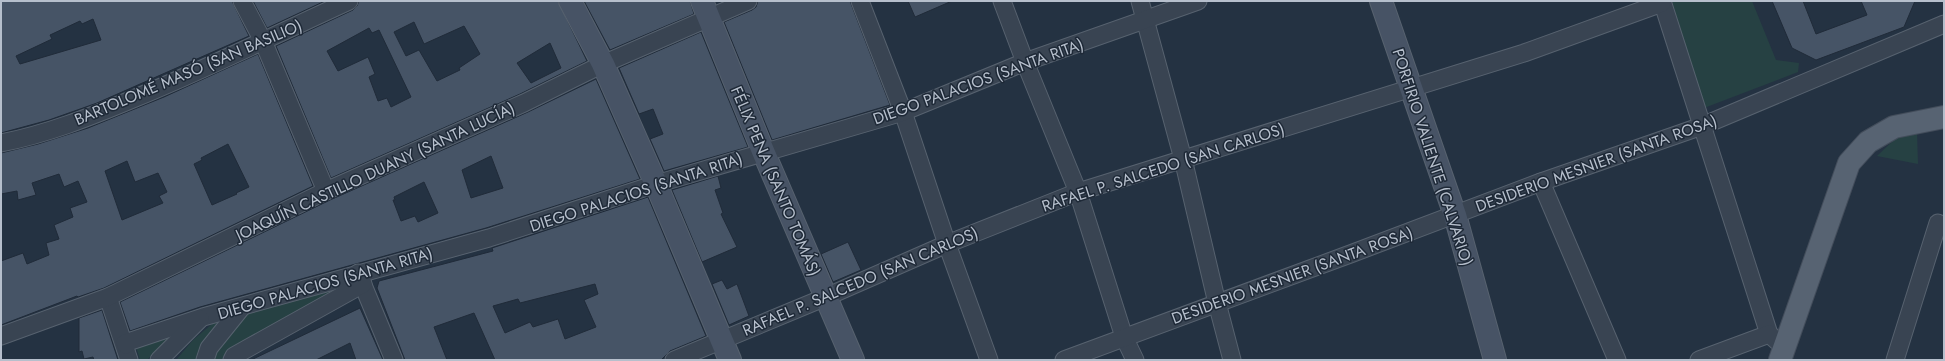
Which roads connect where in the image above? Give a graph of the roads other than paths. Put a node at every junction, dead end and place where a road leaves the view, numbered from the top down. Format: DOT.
graph roads {
  1 [pos="242,1"];
  2 [pos="349,1"];
  3 [pos="570,1"];
  4 [pos="748,1"];
  5 [pos="860,1"];
  6 [pos="1002,1"];
  7 [pos="1140,1"];
  8 [pos="1198,1"];
  9 [pos="1381,1"];
  10 [pos="1662,2"];
  11 [pos="705,9"];
  12 [pos="1144,20"];
  13 [pos="1944,24"];
  14 [pos="263,41"];
  15 [pos="1025,62"];
  16 [pos="603,64"];
  17 [pos="1410,88"];
  18 [pos="903,112"];
  19 [pos="1944,117"];
  20 [pos="1702,126"];
  21 [pos="1,144"];
  22 [pos="763,152"];
  23 [pos="1183,159"];
  24 [pos="1541,182"];
  25 [pos="656,184"];
  26 [pos="326,191"];
  27 [pos="1078,192"];
  28 [pos="1455,215"];
  29 [pos="1938,223"];
  30 [pos="946,244"];
  31 [pos="361,278"];
  32 [pos="108,297"];
  33 [pos="826,297"];
  34 [pos="1217,303"];
  35 [pos="242,307"];
  36 [pos="203,317"];
  37 [pos="1,336"];
  38 [pos="1124,337"];
  39 [pos="722,340"];
  40 [pos="1778,347"];
  41 [pos="127,353"];
  42 [pos="159,360"];
  43 [pos="205,360"];
  44 [pos="232,360"];
  45 [pos="394,360"];
  46 [pos="674,360"];
  47 [pos="730,360"];
  48 [pos="853,360"];
  49 [pos="989,360"];
  50 [pos="1064,360"];
  51 [pos="1134,360"];
  52 [pos="1232,360"];
  53 [pos="1495,360"];
  54 [pos="1617,360"];
  55 [pos="1699,360"];
  56 [pos="1895,360"];
  1 -- 14 [label="street"];
  2 -- 14 [label="street, BARTOLOMÉ MASÓ (SAN BASILIO)"];
  3 -- 16 [label="street"];
  4 -- 11 [label="street, JOAQUÍN CASTILLO DUANY (SANTA LUCÍA)"];
  5 -- 18 [label="street"];
  6 -- 15 [label="street"];
  7 -- 12 [label="street"];
  8 -- 12 [label="street, DIEGO PALACIOS (SANTA RITA)"];
  9 -- 17 [label="street, PORFIRIO VALIENTE (CALVARIO)"];
  10 -- 17 [label="street, RAFAEL P. SALCEDO (SAN CARLOS)"];
  10 -- 20 [label="street"];
  11 -- 16 [label="street, JOAQUÍN CASTILLO DUANY (SANTA LUCÍA)"];
  11 -- 22 [label="street, FÉLIX PENA (SANTO TOMÁS)"];
  12 -- 15 [label="street, DIEGO PALACIOS (SANTA RITA)"];
  12 -- 23 [label="street"];
  13 -- 20 [label="street, DESIDERIO MESNIER (SANTA ROSA)"];
  14 -- 21 [label="street, BARTOLOMÉ MASÓ (SAN BASILIO)"];
  14 -- 26 [label="street"];
  15 -- 18 [label="street, DIEGO PALACIOS (SANTA RITA)"];
  15 -- 27 [label="street"];
  16 -- 25 [label="street"];
  16 -- 26 [label="street, JOAQUÍN CASTILLO DUANY (SANTA LUCÍA)"];
  17 -- 23 [label="street, RAFAEL P. SALCEDO (SAN CARLOS)"];
  17 -- 28 [label="street, PORFIRIO VALIENTE (CALVARIO)"];
  18 -- 22 [label="street, DIEGO PALACIOS (SANTA RITA)"];
  18 -- 30 [label="street"];
  19 -- 40 [label="main road"];
  20 -- 24 [label="street, DESIDERIO MESNIER (SANTA ROSA)"];
  20 -- 40 [label="street"];
  22 -- 25 [label="street, DIEGO PALACIOS (SANTA RITA)"];
  22 -- 33 [label="street, FÉLIX PENA (SANTO TOMÁS)"];
  23 -- 27 [label="street, RAFAEL P. SALCEDO (SAN CARLOS)"];
  23 -- 34 [label="street"];
  24 -- 28 [label="street, DESIDERIO MESNIER (SANTA ROSA)"];
  24 -- 54 [label="street"];
  25 -- 31 [label="street, DIEGO PALACIOS (SANTA RITA)"];
  25 -- 39 [label="street"];
  26 -- 32 [label="street, JOAQUÍN CASTILLO DUANY (SANTA LUCÍA)"];
  27 -- 30 [label="street, RAFAEL P. SALCEDO (SAN CARLOS)"];
  27 -- 38 [label="street"];
  28 -- 34 [label="street, DESIDERIO MESNIER (SANTA ROSA)"];
  28 -- 53 [label="street, PORFIRIO VALIENTE (CALVARIO)"];
  29 -- 56 [label="street"];
  30 -- 33 [label="street, RAFAEL P. SALCEDO (SAN CARLOS)"];
  30 -- 49 [label="street"];
  31 -- 35 [label="street, DIEGO PALACIOS (SANTA RITA)"];
  31 -- 44 [label="street"];
  31 -- 45 [label="street"];
  32 -- 37 [label="street, JOAQUÍN CASTILLO DUANY (SANTA LUCÍA)"];
  32 -- 41 [label="street"];
  33 -- 39 [label="street, RAFAEL P. SALCEDO (SAN CARLOS)"];
  33 -- 48 [label="street, FÉLIX PENA (SANTO TOMÁS)"];
  34 -- 38 [label="street, DESIDERIO MESNIER (SANTA ROSA)"];
  34 -- 52 [label="street"];
  35 -- 36 [label="street, DIEGO PALACIOS (SANTA RITA)"];
  35 -- 43 [label="street"];
  36 -- 41 [label="street, DIEGO PALACIOS (SANTA RITA)"];
  36 -- 42 [label="street, DIEGO PALACIOS (SANTA RITA)"];
  38 -- 50 [label="street, DESIDERIO MESNIER (SANTA ROSA)"];
  38 -- 51 [label="street"];
  39 -- 46 [label="street, RAFAEL P. SALCEDO (SAN CARLOS)"];
  39 -- 47 [label="street"];
  40 -- 55 [label="street"];
}
